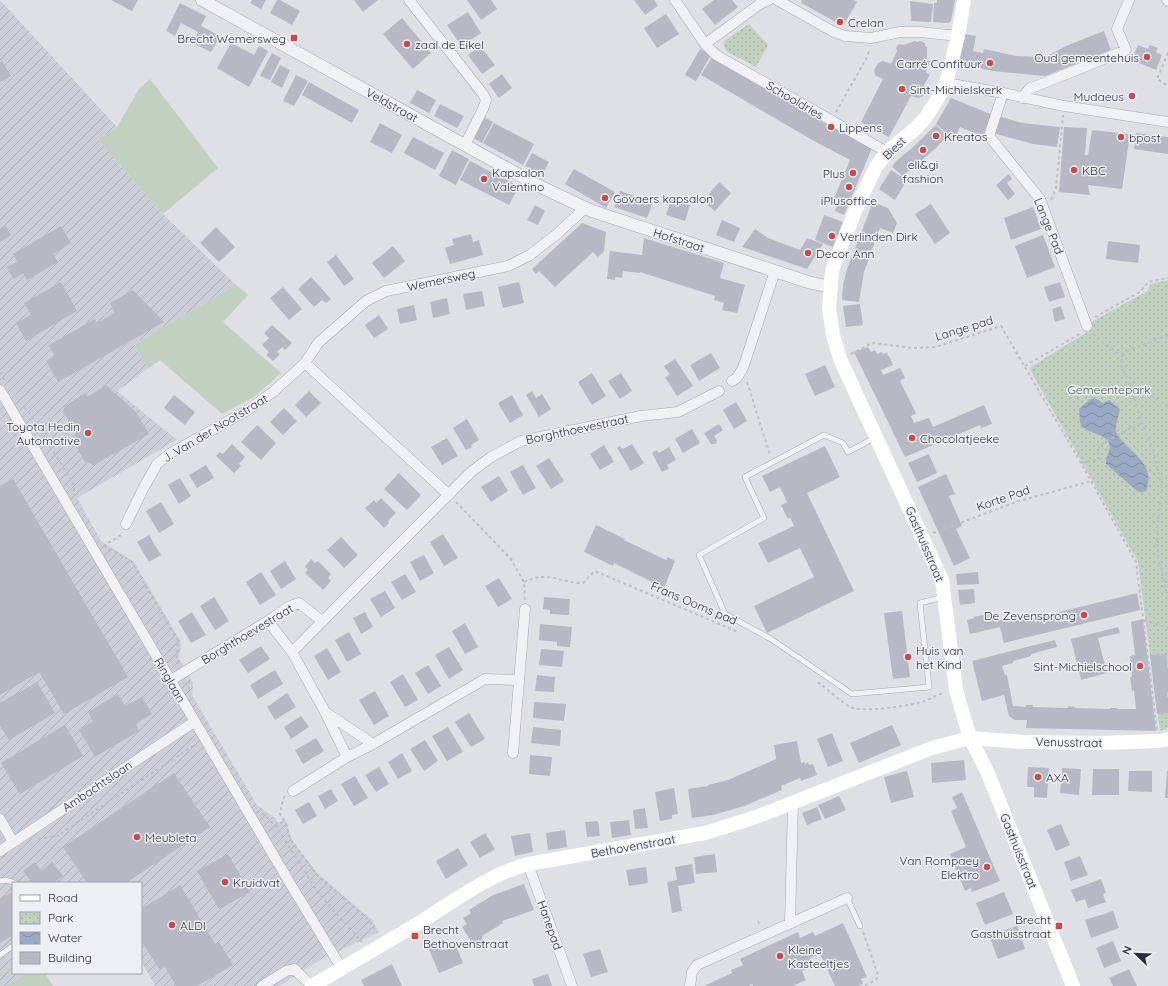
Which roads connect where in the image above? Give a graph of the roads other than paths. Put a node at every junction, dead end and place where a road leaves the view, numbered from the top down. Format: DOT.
graph roads {
  1 [pos="202,0"];
  2 [pos="409,0"];
  3 [pos="675,0"];
  4 [pos="769,0"];
  5 [pos="777,0"];
  6 [pos="964,0"];
  7 [pos="1129,0"];
  8 [pos="958,36"];
  9 [pos="705,44"];
  10 [pos="946,83"];
  11 [pos="1003,93"];
  12 [pos="1022,98"];
  13 [pos="1168,122"];
  14 [pos="465,145"];
  15 [pos="887,152"];
  16 [pos="585,208"];
  17 [pos="775,271"];
  18 [pos="830,287"];
  19 [pos="1087,326"];
  20 [pos="306,363"];
  21 [pos="732,381"];
  22 [pos="3,387"];
  23 [pos="719,391"];
  24 [pos="876,437"];
  25 [pos="449,495"];
  26 [pos="126,524"];
  27 [pos="944,597"];
  28 [pos="525,609"];
  29 [pos="268,621"];
  30 [pos="322,621"];
  31 [pos="292,652"];
  32 [pos="171,680"];
  33 [pos="519,680"];
  34 [pos="325,712"];
  35 [pos="194,722"];
  36 [pos="970,738"];
  37 [pos="1163,740"];
  38 [pos="372,744"];
  39 [pos="513,753"];
  40 [pos="347,757"];
  41 [pos="293,791"];
  42 [pos="793,803"];
  43 [pos="0,819"];
  44 [pos="13,842"];
  45 [pos="0,851"];
  46 [pos="528,864"];
  47 [pos="0,881"];
  48 [pos="12,882"];
  49 [pos="847,898"];
  50 [pos="790,923"];
  51 [pos="860,926"];
  52 [pos="12,947"];
  53 [pos="0,955"];
  54 [pos="342,969"];
  55 [pos="262,986"];
  56 [pos="312,986"];
  57 [pos="572,986"];
  58 [pos="690,986"];
  59 [pos="1074,986"];
  1 -- 14 [label="street, Veldstraat"];
  2 -- 14 [label="street"];
  3 -- 9 [label="street, Schooldries"];
  4 -- 9 [label="street"];
  5 -- 8 [label="street"];
  6 -- 8 [label="main road, Biest"];
  7 -- 12 [label="street"];
  8 -- 10 [label="main road, Biest"];
  9 -- 15 [label="street, Schooldries"];
  10 -- 11 [label="street"];
  10 -- 15 [label="main road, Biest"];
  11 -- 12 [label="street"];
  11 -- 19 [label="street, Lange Pad"];
  12 -- 13 [label="street"];
  14 -- 16 [label="street, Veldstraat"];
  15 -- 18 [label="main road, Biest"];
  16 -- 17 [label="street, Hofstraat"];
  16 -- 20 [label="street, Wemersweg"];
  17 -- 18 [label="street, Hofstraat"];
  17 -- 21 [label="street"];
  18 -- 24 [label="main road, Gasthuisstraat"];
  20 -- 25 [label="street"];
  20 -- 26 [label="street, J. Van der Nootstraat"];
  22 -- 32 [label="street, Ringlaan"];
  23 -- 25 [label="street, Borghthoevestraat"];
  24 -- 27 [label="main road, Gasthuisstraat"];
  24 -- 27 [label="lane"];
  25 -- 30 [label="street, Borghthoevestraat"];
  27 -- 36 [label="main road, Gasthuisstraat"];
  28 -- 33 [label="street"];
  29 -- 30 [label="street, Borghthoevestraat"];
  29 -- 31 [label="street"];
  29 -- 32 [label="street, Borghthoevestraat"];
  30 -- 31 [label="street, Borghthoevestraat"];
  31 -- 34 [label="street"];
  32 -- 35 [label="street, Ringlaan"];
  33 -- 38 [label="street"];
  33 -- 39 [label="street"];
  34 -- 38 [label="street"];
  34 -- 40 [label="street"];
  35 -- 44 [label="street, Ambachtslaan"];
  35 -- 54 [label="street, Ringlaan"];
  36 -- 37 [label="main road, Venusstraat"];
  36 -- 42 [label="main road, Bethovenstraat"];
  36 -- 59 [label="main road, Gasthuisstraat"];
  38 -- 40 [label="street"];
  40 -- 41 [label="street"];
  42 -- 46 [label="main road, Bethovenstraat"];
  42 -- 50 [label="street"];
  43 -- 44 [label="street"];
  44 -- 45 [label="street, Ambachtslaan"];
  46 -- 54 [label="main road, Bethovenstraat"];
  46 -- 57 [label="street, Hanepad"];
  47 -- 48 [label="lane"];
  49 -- 50 [label="street"];
  49 -- 51 [label="lane"];
  50 -- 58 [label="street"];
  52 -- 53 [label="lane"];
  54 -- 56 [label="main road, Bethovenstraat"];
  55 -- 56 [label="street, Bethovenstraat"];
}
